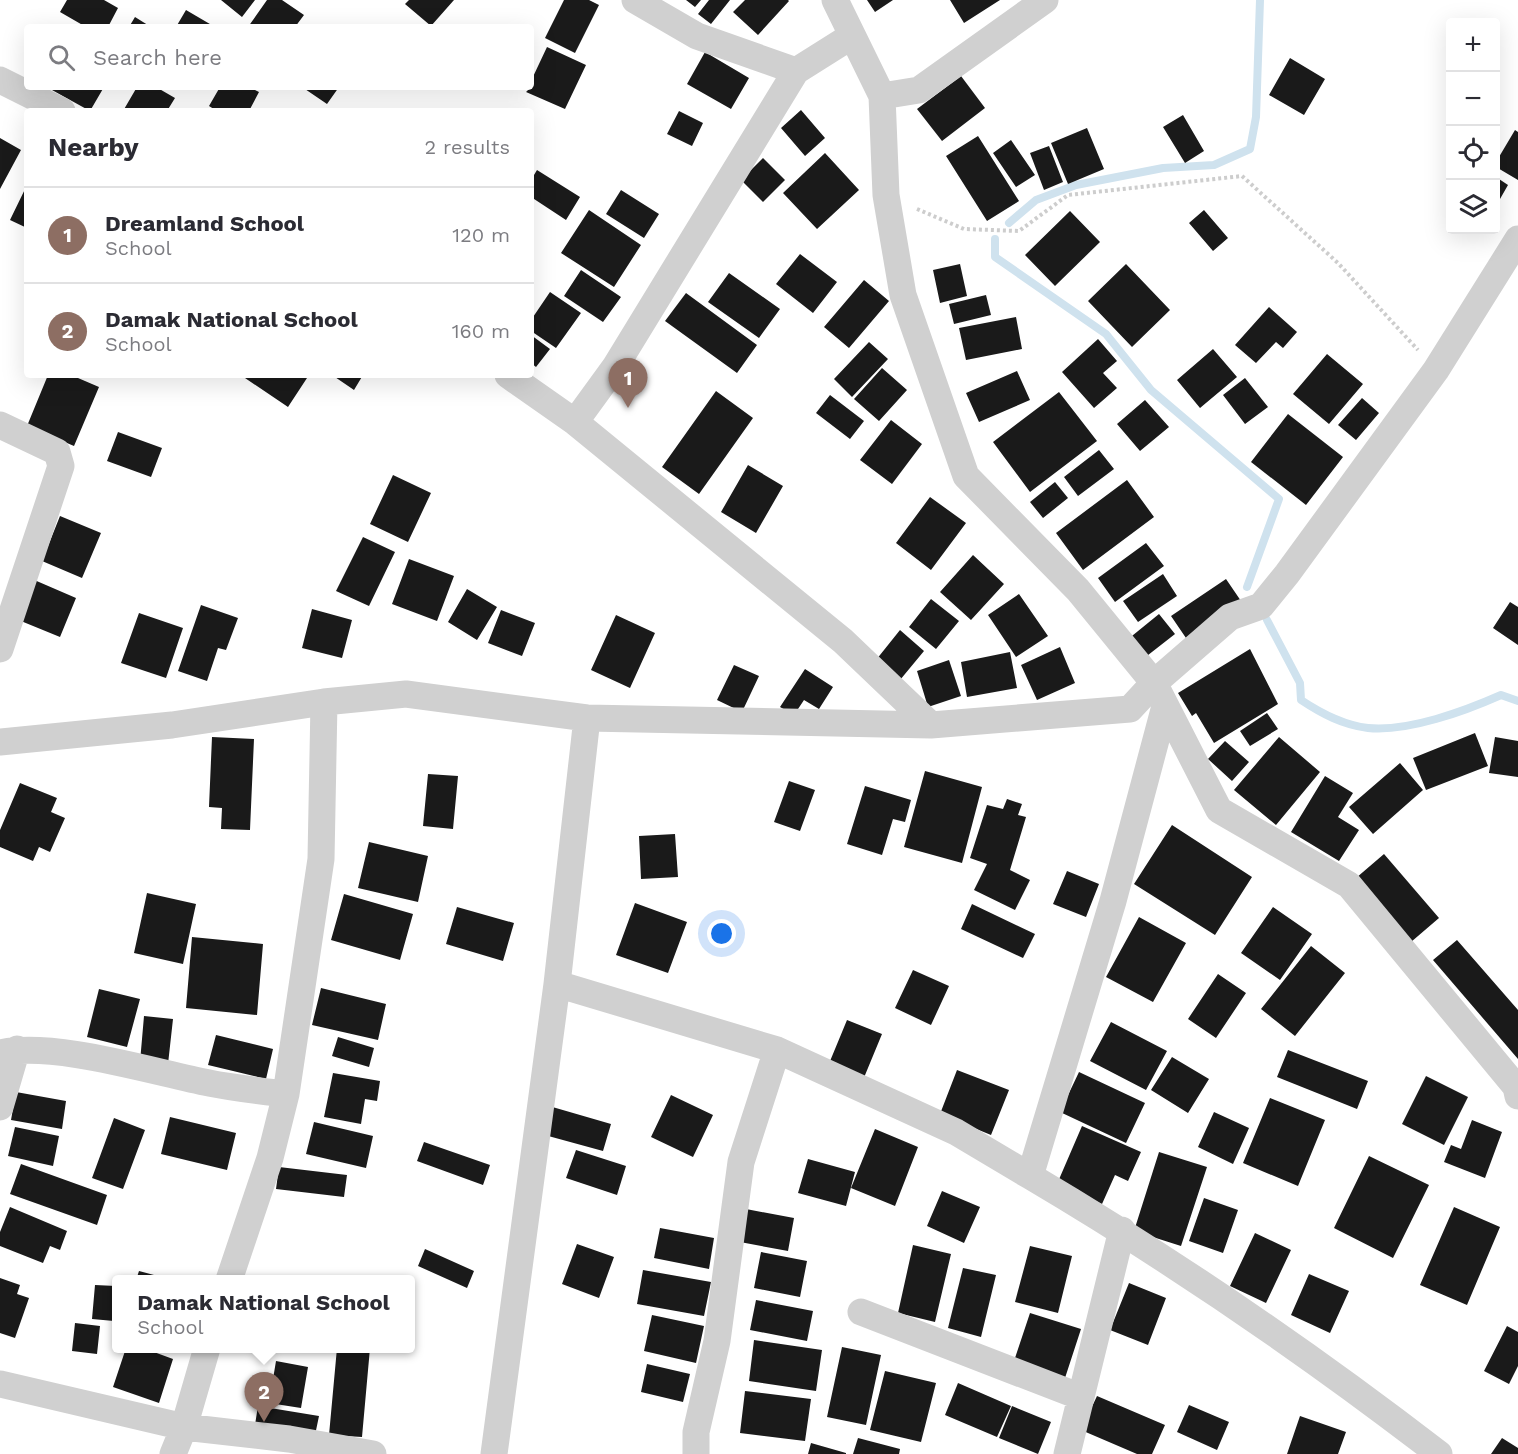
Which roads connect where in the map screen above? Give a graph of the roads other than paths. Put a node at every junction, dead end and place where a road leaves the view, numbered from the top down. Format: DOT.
graph roads {
  1 [pos="635,0"];
  2 [pos="835,0"];
  3 [pos="1045,0"];
  4 [pos="850,37"];
  5 [pos="796,71"];
  6 [pos="0,80"];
  7 [pos="882,96"];
  8 [pos="56,108"];
  9 [pos="1518,239"];
  10 [pos="512,378"];
  11 [pos="575,422"];
  12 [pos="0,425"];
  13 [pos="0,649"];
  14 [pos="1160,695"];
  15 [pos="324,702"];
  16 [pos="587,718"];
  17 [pos="932,725"];
  18 [pos="0,742"];
  19 [pos="557,984"];
  20 [pos="777,1050"];
  21 [pos="9,1051"];
  22 [pos="286,1094"];
  23 [pos="1518,1096"];
  24 [pos="0,1107"];
  25 [pos="1030,1176"];
  26 [pos="1122,1230"];
  27 [pos="231,1275"];
  28 [pos="861,1312"];
  29 [pos="206,1353"];
  30 [pos="0,1384"];
  31 [pos="1081,1397"];
  32 [pos="184,1427"];
  33 [pos="173,1454"];
  34 [pos="374,1454"];
  35 [pos="494,1454"];
  36 [pos="696,1454"];
  37 [pos="1066,1454"];
  38 [pos="1438,1454"];
  1 -- 5 [label="street"];
  2 -- 4 [label="street"];
  3 -- 7 [label="street"];
  4 -- 5 [label="street"];
  4 -- 7 [label="street"];
  5 -- 11 [label="street"];
  6 -- 8 [label="street"];
  7 -- 14 [label="street"];
  9 -- 14 [label="street"];
  10 -- 11 [label="street"];
  11 -- 17 [label="street"];
  12 -- 13 [label="street"];
  14 -- 17 [label="street"];
  14 -- 23 [label="street"];
  14 -- 25 [label="street"];
  15 -- 16 [label="street"];
  15 -- 18 [label="street"];
  15 -- 22 [label="street"];
  16 -- 17 [label="street"];
  16 -- 19 [label="street"];
  19 -- 20 [label="street"];
  19 -- 35 [label="street"];
  20 -- 25 [label="street"];
  20 -- 36 [label="street"];
  21 -- 22 [label="street"];
  21 -- 24 [label="street"];
  22 -- 27 [label="street"];
  25 -- 26 [label="street"];
  26 -- 31 [label="street"];
  26 -- 38 [label="street"];
  28 -- 31 [label="street"];
  29 -- 32 [label="street"];
  30 -- 32 [label="street"];
  31 -- 37 [label="street"];
  32 -- 33 [label="street"];
  32 -- 34 [label="street"];
}
